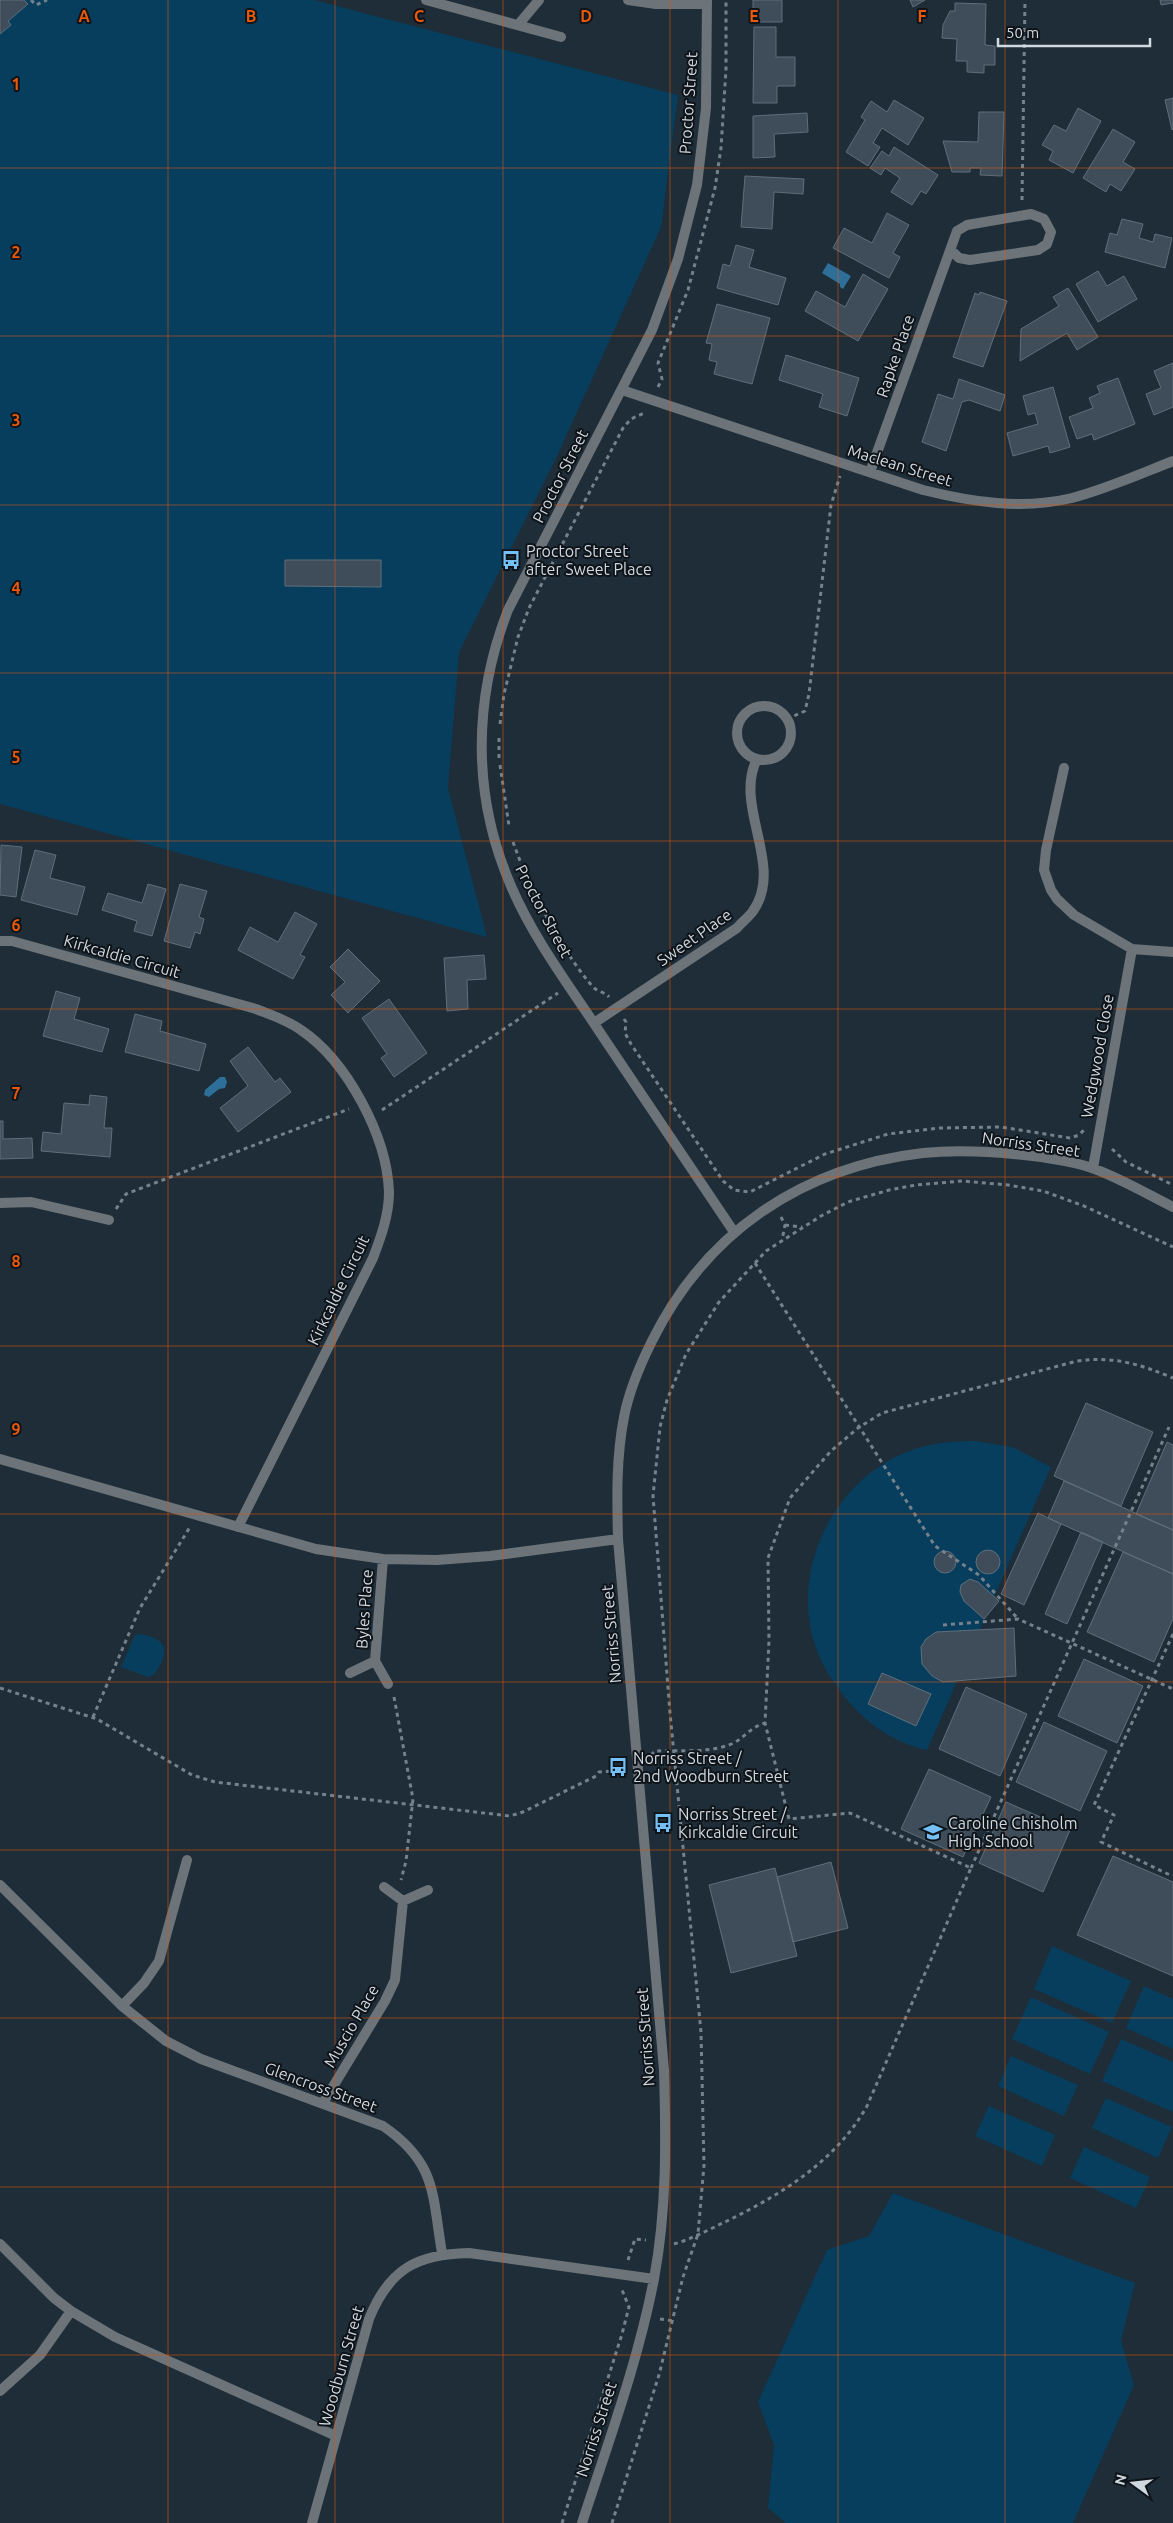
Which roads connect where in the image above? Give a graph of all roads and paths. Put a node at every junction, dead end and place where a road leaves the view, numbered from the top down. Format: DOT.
graph roads {
  1 [pos="31,0"];
  2 [pos="47,0"];
  3 [pos="426,0"];
  4 [pos="539,0"];
  5 [pos="628,0"];
  6 [pos="1025,0"];
  7 [pos="707,2"];
  8 [pos="518,25"];
  9 [pos="561,37"];
  10 [pos="1022,216"];
  11 [pos="951,250"];
  12 [pos="622,390"];
  13 [pos="643,415"];
  14 [pos="1173,461"];
  15 [pos="844,464"];
  16 [pos="870,472"];
  17 [pos="787,719"];
  18 [pos="757,759"];
  19 [pos="1064,768"];
  20 [pos="511,832"];
  21 [pos="512,840"];
  22 [pos="0,941"];
  23 [pos="1132,949"];
  24 [pos="1173,952"];
  25 [pos="585,975"];
  26 [pos="569,986"];
  27 [pos="606,994"];
  28 [pos="626,1022"];
  29 [pos="594,1023"];
  30 [pos="349,1109"];
  31 [pos="378,1112"];
  32 [pos="1100,1127"];
  33 [pos="1111,1144"];
  34 [pos="1092,1168"];
  35 [pos="1173,1185"];
  36 [pos="0,1202"];
  37 [pos="1173,1207"];
  38 [pos="109,1220"];
  39 [pos="785,1225"];
  40 [pos="802,1227"];
  41 [pos="734,1232"];
  42 [pos="1173,1247"];
  43 [pos="755,1263"];
  44 [pos="1168,1427"];
  45 [pos="0,1458"];
  46 [pos="197,1515"];
  47 [pos="238,1527"];
  48 [pos="618,1539"];
  49 [pos="382,1559"];
  50 [pos="1018,1619"];
  51 [pos="943,1625"];
  52 [pos="1173,1634"];
  53 [pos="1072,1643"];
  54 [pos="375,1661"];
  55 [pos="350,1673"];
  56 [pos="1152,1680"];
  57 [pos="388,1684"];
  58 [pos="1173,1688"];
  59 [pos="93,1718"];
  60 [pos="765,1723"];
  61 [pos="187,1860"];
  62 [pos="971,1868"];
  63 [pos="1173,1874"];
  64 [pos="0,1885"];
  65 [pos="384,1887"];
  66 [pos="428,1890"];
  67 [pos="399,1898"];
  68 [pos="122,2006"];
  69 [pos="323,2103"];
  70 [pos="698,2234"];
  71 [pos="0,2244"];
  72 [pos="675,2244"];
  73 [pos="442,2253"];
  74 [pos="654,2279"];
  75 [pos="620,2286"];
  76 [pos="71,2311"];
  77 [pos="0,2391"];
  78 [pos="336,2436"];
  79 [pos="312,2523"];
  80 [pos="562,2523"];
  81 [pos="582,2523"];
  82 [pos="612,2523"];
  1 -- 2 [label="path"];
  3 -- 8 [label="street"];
  4 -- 8 [label="street"];
  5 -- 7 [label="street"];
  6 -- 10 [label="path"];
  7 -- 12 [label="street, Proctor Street"];
  8 -- 9 [label="street"];
  10 -- 11 [label="street, Rapke Place"];
  10 -- 11 [label="street, Rapke Place"];
  11 -- 16 [label="street, Rapke Place"];
  12 -- 15 [label="street, Maclean Street"];
  12 -- 26 [label="street, Proctor Street"];
  13 -- 20 [label="path"];
  14 -- 16 [label="street, Maclean Street"];
  15 -- 16 [label="street, Maclean Street"];
  15 -- 17 [label="path"];
  17 -- 18 [label="street"];
  17 -- 18 [label="street"];
  18 -- 29 [label="street, Sweet Place"];
  19 -- 23 [label="street"];
  21 -- 25 [label="path"];
  22 -- 47 [label="street, Kirkcaldie Circuit"];
  23 -- 24 [label="street"];
  23 -- 32 [label="street, Wedgwood Close"];
  25 -- 26 [label="path"];
  25 -- 27 [label="path"];
  26 -- 29 [label="street, Proctor Street"];
  26 -- 31 [label="path"];
  28 -- 32 [label="path"];
  29 -- 41 [label="street, Proctor Street"];
  30 -- 38 [label="path"];
  32 -- 34 [label="street, Wedgwood Close"];
  33 -- 35 [label="path"];
  34 -- 37 [label="street, Norriss Street"];
  34 -- 41 [label="street, Norriss Street"];
  36 -- 38 [label="street"];
  39 -- 40 [label="path"];
  40 -- 42 [label="path"];
  40 -- 43 [label="path"];
  41 -- 48 [label="street, Norriss Street"];
  43 -- 50 [label="path"];
  43 -- 70 [label="path"];
  44 -- 53 [label="path"];
  45 -- 46 [label="street"];
  46 -- 47 [label="street"];
  46 -- 59 [label="path"];
  47 -- 49 [label="street"];
  48 -- 49 [label="street"];
  48 -- 74 [label="street, Norriss Street"];
  49 -- 54 [label="street, Byles Place"];
  50 -- 51 [label="path"];
  50 -- 53 [label="path"];
  52 -- 56 [label="path"];
  53 -- 56 [label="path"];
  53 -- 62 [label="path"];
  54 -- 55 [label="street, Byles Place"];
  54 -- 57 [label="street, Byles Place"];
  56 -- 58 [label="path"];
  56 -- 63 [label="path"];
  57 -- 67 [label="path"];
  60 -- 62 [label="path"];
  61 -- 68 [label="street"];
  62 -- 70 [label="path"];
  64 -- 68 [label="street, Glencross Street"];
  65 -- 67 [label="street"];
  66 -- 67 [label="street"];
  67 -- 69 [label="street, Muscio Place"];
  68 -- 69 [label="street, Glencross Street"];
  69 -- 73 [label="street, Glencross Street"];
  70 -- 72 [label="path"];
  70 -- 82 [label="path"];
  71 -- 76 [label="street"];
  73 -- 74 [label="street, Woodburn Street"];
  73 -- 78 [label="street, Woodburn Street"];
  74 -- 81 [label="street, Norriss Street"];
  75 -- 80 [label="path"];
  76 -- 77 [label="street"];
  76 -- 78 [label="street"];
  78 -- 79 [label="street, Woodburn Street"];
}
